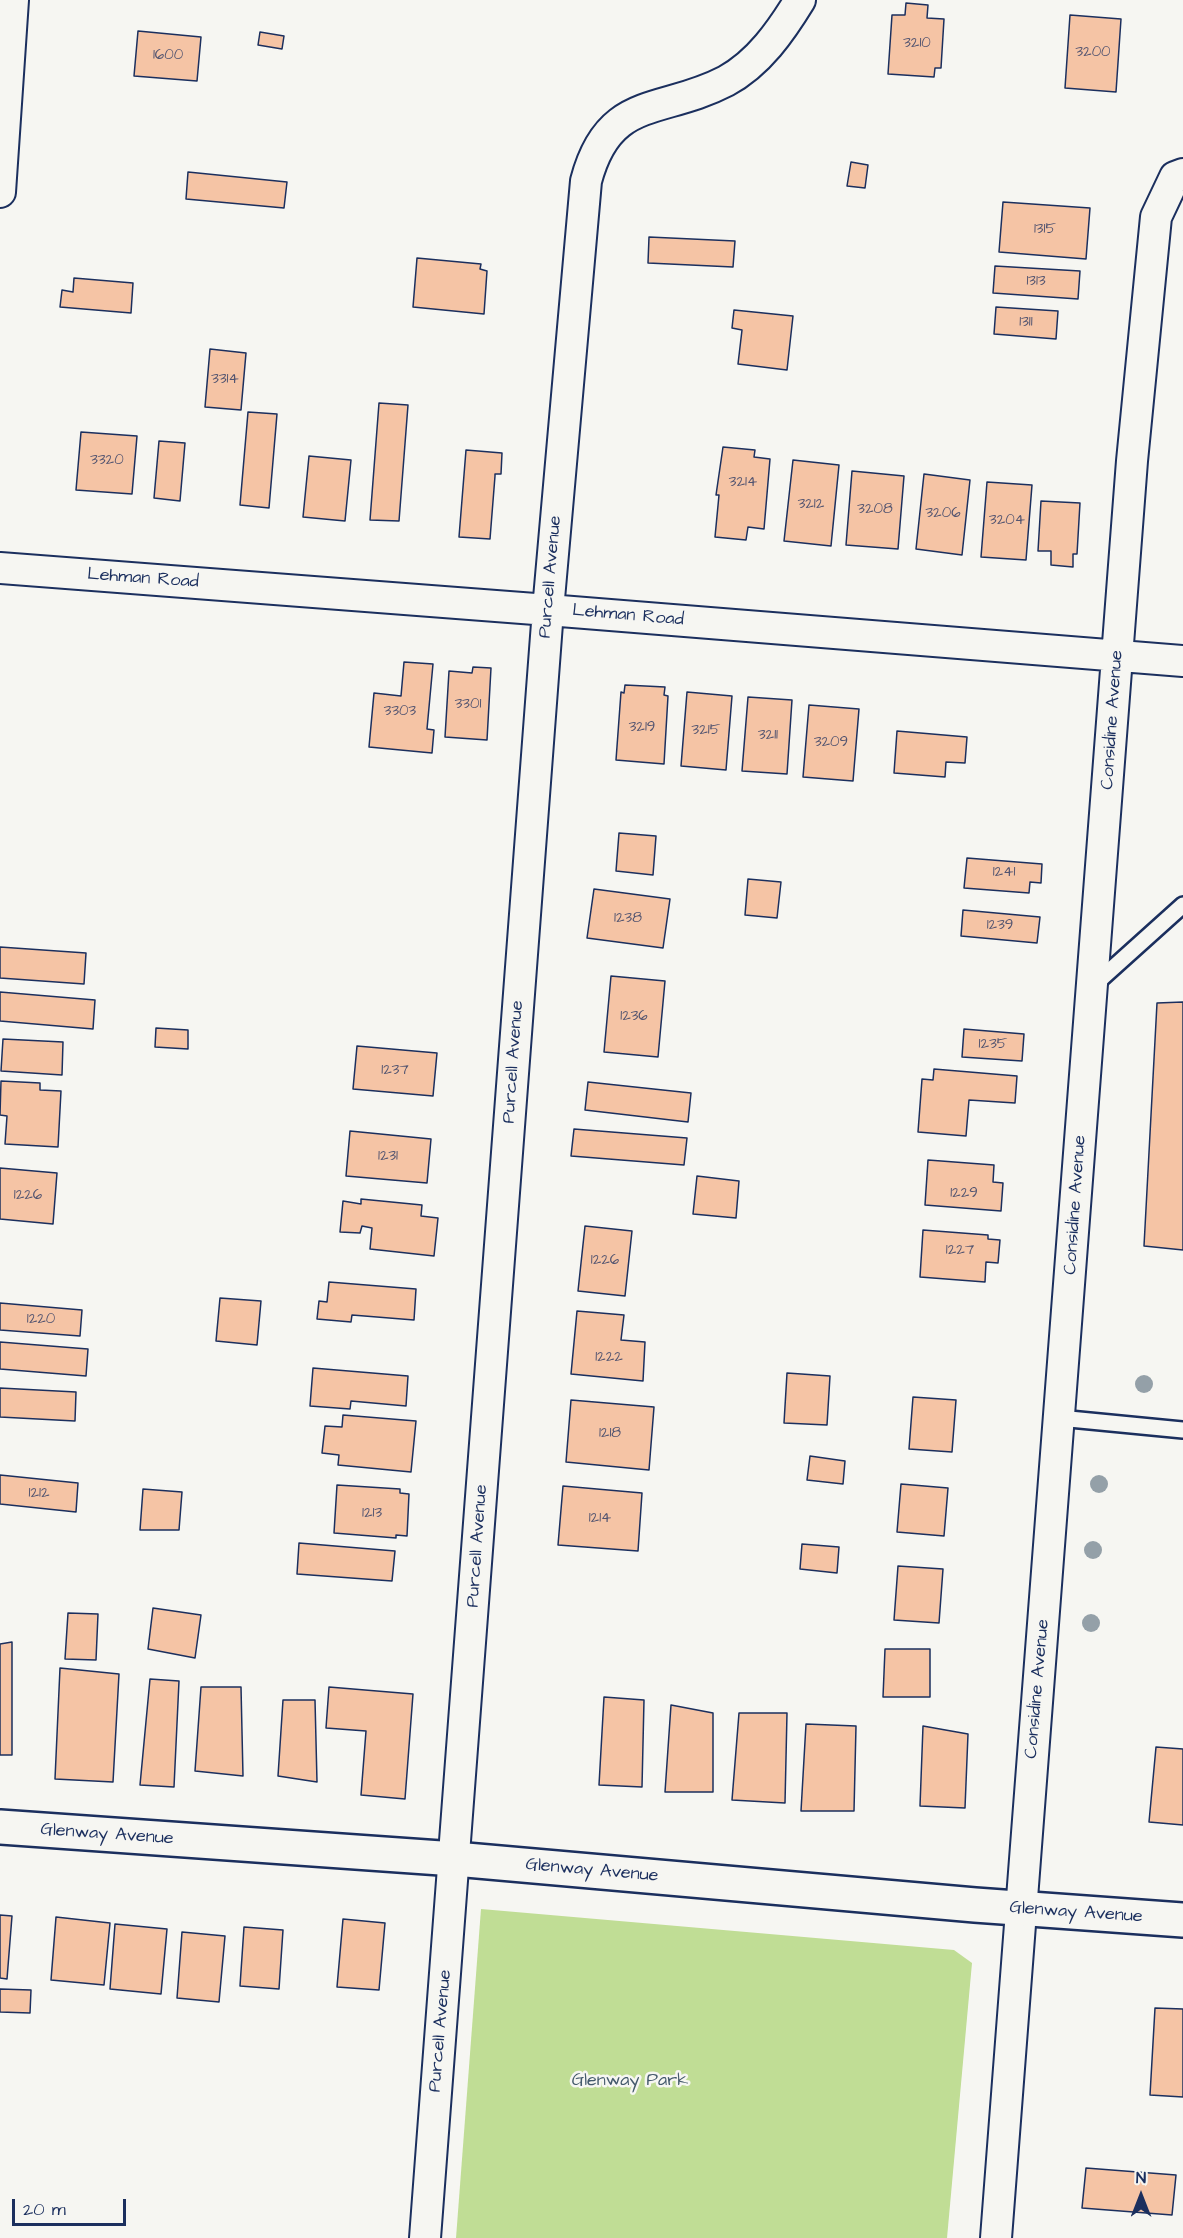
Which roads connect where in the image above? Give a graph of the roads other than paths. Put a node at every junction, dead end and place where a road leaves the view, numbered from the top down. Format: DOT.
graph roads {
  1 [pos="13,0"];
  2 [pos="800,0"];
  3 [pos="1179,175"];
  4 [pos="0,192"];
  5 [pos="0,568"];
  6 [pos="548,610"];
  7 [pos="1119,657"];
  8 [pos="1183,661"];
  9 [pos="1183,905"];
  10 [pos="1093,986"];
  11 [pos="1059,1418"];
  12 [pos="1183,1430"];
  13 [pos="0,1827"];
  14 [pos="454,1859"];
  15 [pos="1020,1909"];
  16 [pos="1183,1920"];
  17 [pos="425,2238"];
  18 [pos="996,2238"];
  1 -- 4 [label="street"];
  2 -- 6 [label="street, Purcell Avenue"];
  3 -- 7 [label="street, Considine Avenue"];
  5 -- 6 [label="street, Lehman Road"];
  6 -- 7 [label="street, Lehman Road"];
  6 -- 14 [label="street, Purcell Avenue"];
  7 -- 8 [label="street, Lehman Road"];
  7 -- 10 [label="street, Considine Avenue"];
  9 -- 10 [label="lane"];
  10 -- 11 [label="street, Considine Avenue"];
  11 -- 12 [label="lane"];
  11 -- 15 [label="street, Considine Avenue"];
  13 -- 14 [label="main road, Glenway Avenue"];
  14 -- 15 [label="main road, Glenway Avenue"];
  14 -- 17 [label="street, Purcell Avenue"];
  15 -- 16 [label="main road, Glenway Avenue"];
  15 -- 18 [label="street, Considine Avenue"];
}
